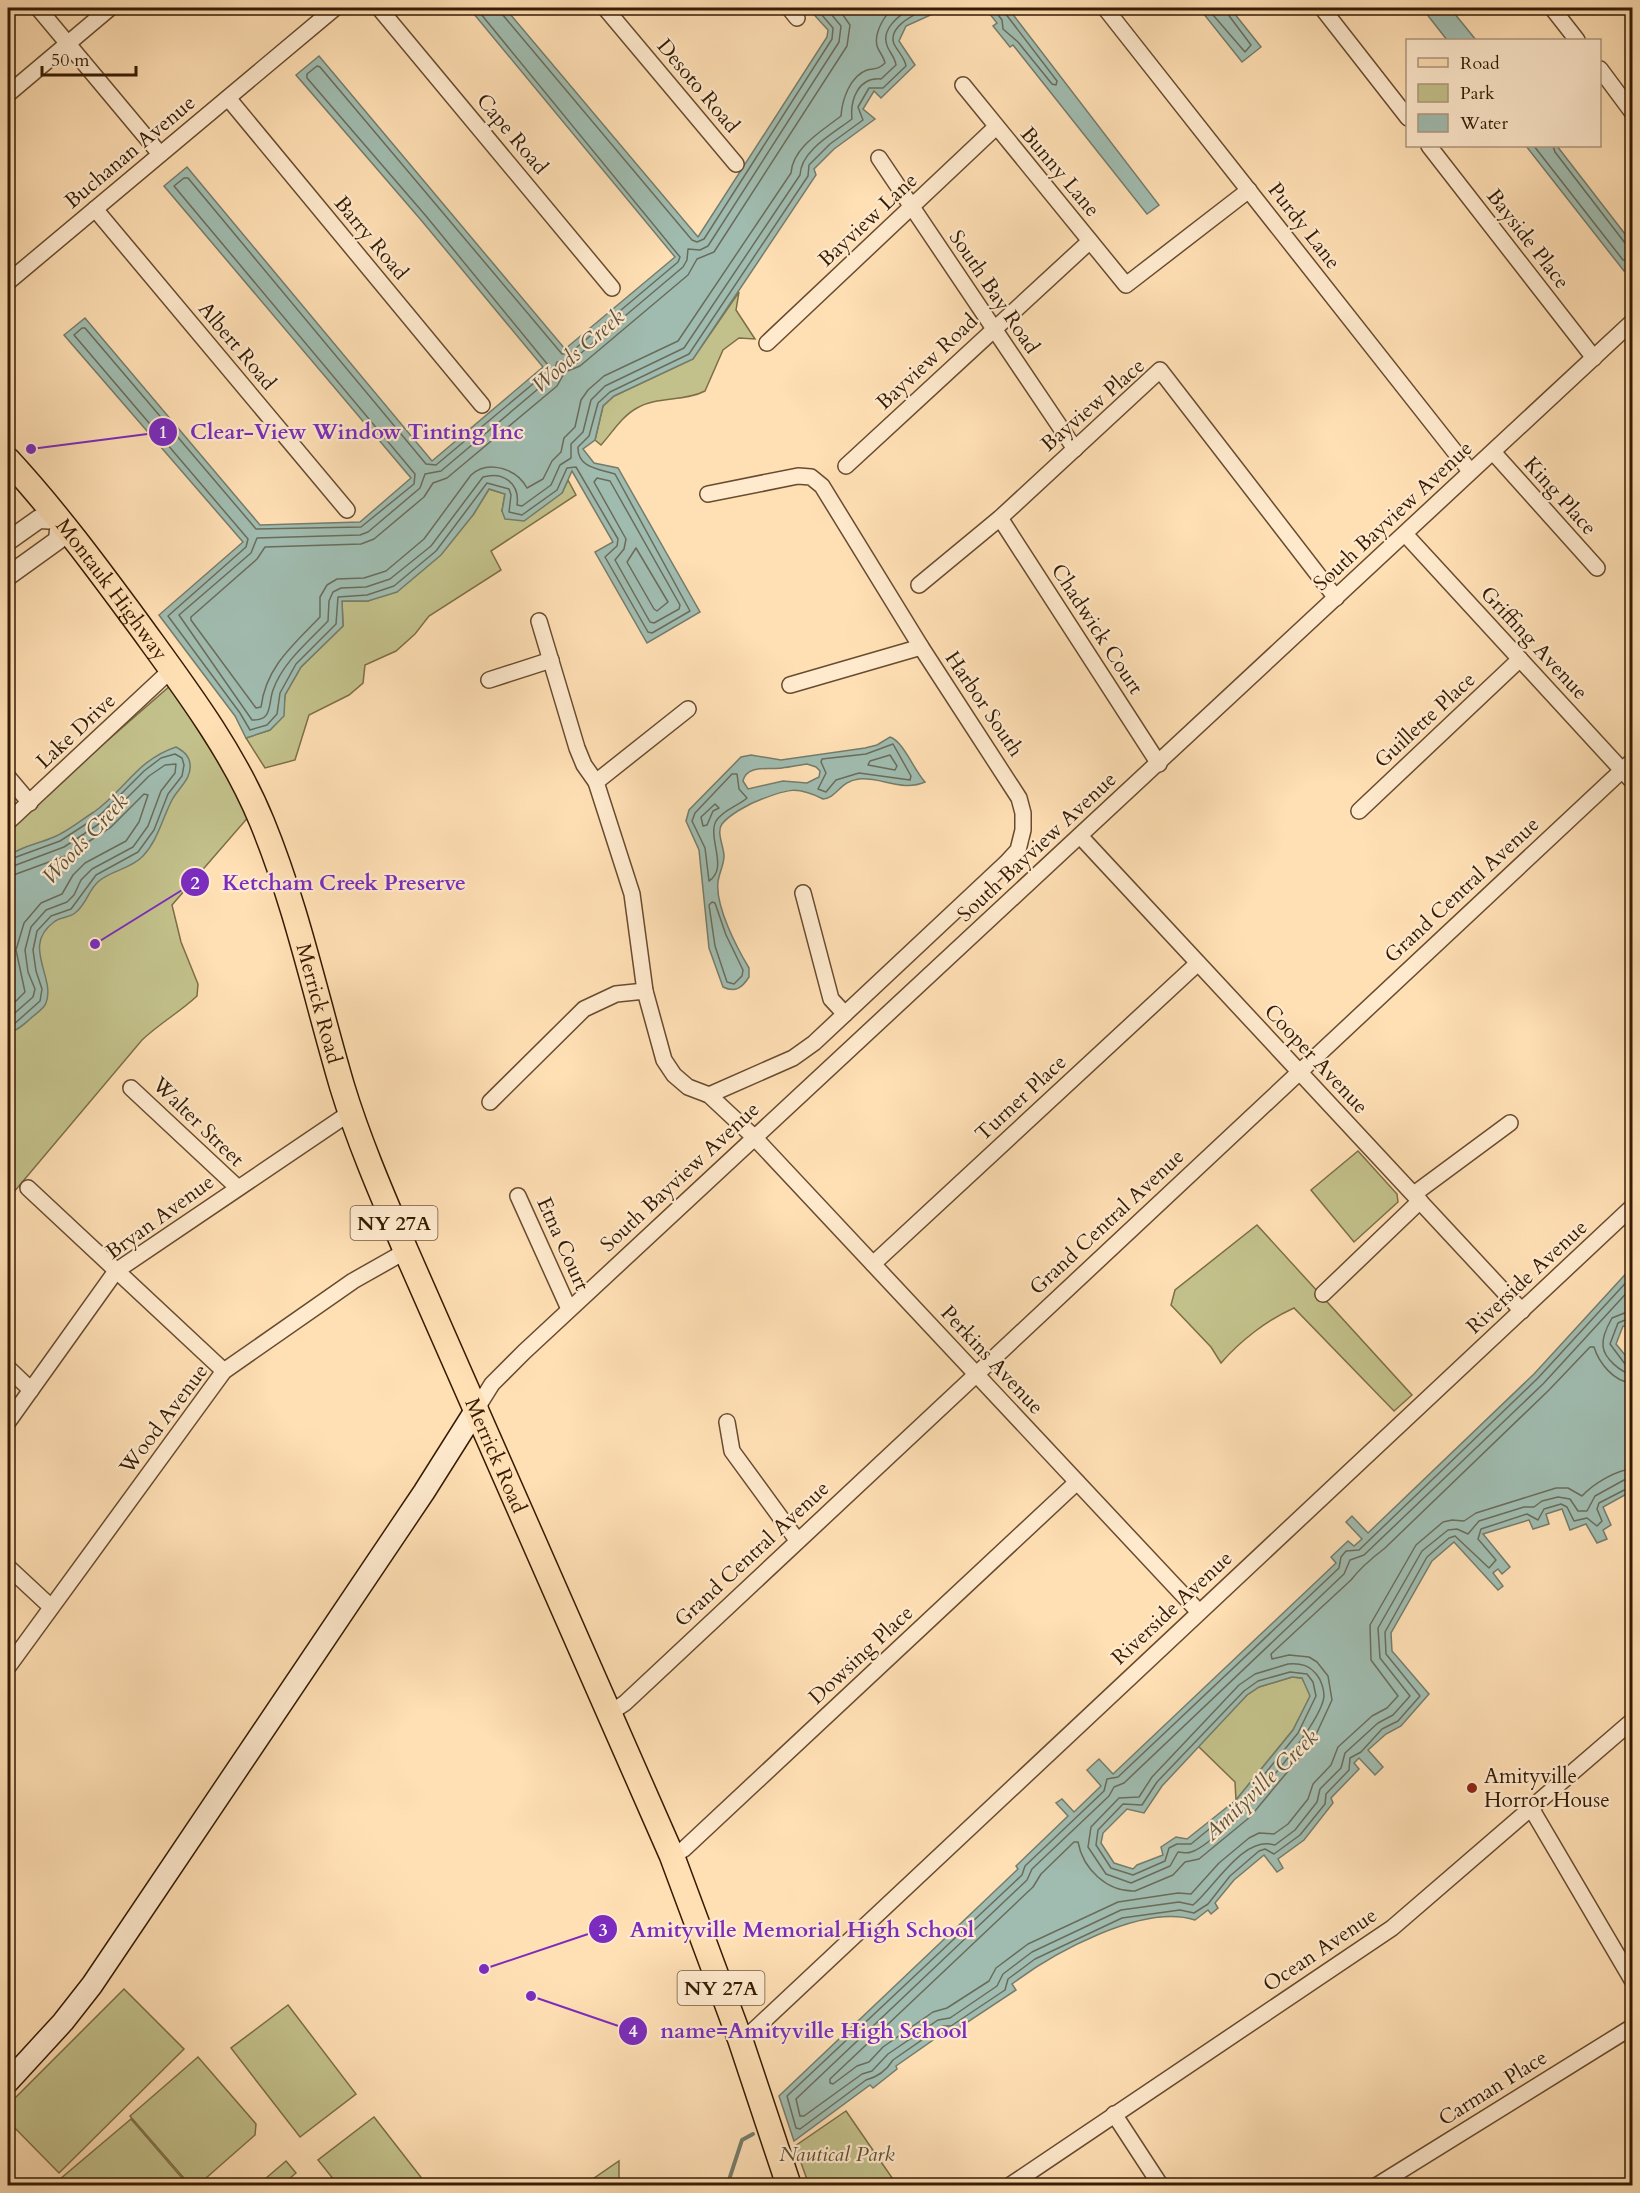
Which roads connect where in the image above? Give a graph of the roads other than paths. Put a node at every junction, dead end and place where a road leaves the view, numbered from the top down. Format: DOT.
graph roads {
  1 [pos="38,8"];
  2 [pos="110,8"];
  3 [pos="335,8"];
  4 [pos="379,8"];
  5 [pos="605,8"];
  6 [pos="1105,8"];
  7 [pos="1322,8"];
  8 [pos="1552,8"];
  9 [pos="1576,39"];
  10 [pos="68,43"];
  11 [pos="1601,72"];
  12 [pos="963,85"];
  13 [pos="8,94"];
  14 [pos="228,98"];
  15 [pos="1632,112"];
  16 [pos="1406,117"];
  17 [pos="996,128"];
  18 [pos="1430,147"];
  19 [pos="160,154"];
  20 [pos="879,158"];
  21 [pos="736,164"];
  22 [pos="1249,190"];
  23 [pos="95,209"];
  24 [pos="912,209"];
  25 [pos="1090,241"];
  26 [pos="8,282"];
  27 [pos="612,288"];
  28 [pos="1632,322"];
  29 [pos="994,330"];
  30 [pos="767,343"];
  31 [pos="1594,358"];
  32 [pos="482,405"];
  33 [pos="1075,449"];
  34 [pos="1493,452"];
  35 [pos="8,460"];
  36 [pos="846,466"];
  37 [pos="1470,471"];
  38 [pos="708,494"];
  39 [pos="347,510"];
  40 [pos="1000,518"];
  41 [pos="60,520"];
  42 [pos="1405,534"];
  43 [pos="8,540"];
  44 [pos="1597,568"];
  45 [pos="8,576"];
  46 [pos="919,585"];
  47 [pos="1336,598"];
  48 [pos="539,621"];
  49 [pos="921,647"];
  50 [pos="1520,659"];
  51 [pos="551,660"];
  52 [pos="172,669"];
  53 [pos="489,680"];
  54 [pos="790,685"];
  55 [pos="688,709"];
  56 [pos="210,725"];
  57 [pos="1158,764"];
  58 [pos="1629,771"];
  59 [pos="8,777"];
  60 [pos="596,782"];
  61 [pos="30,803"];
  62 [pos="1359,811"];
  63 [pos="8,822"];
  64 [pos="1080,836"];
  65 [pos="803,893"];
  66 [pos="1198,963"];
  67 [pos="645,991"];
  68 [pos="845,1014"];
  69 [pos="1299,1071"];
  70 [pos="131,1088"];
  71 [pos="709,1095"];
  72 [pos="490,1102"];
  73 [pos="351,1112"];
  74 [pos="1510,1124"];
  75 [pos="754,1137"];
  76 [pos="237,1187"];
  77 [pos="28,1188"];
  78 [pos="518,1196"];
  79 [pos="1417,1198"];
  80 [pos="1632,1207"];
  81 [pos="406,1251"];
  82 [pos="873,1264"];
  83 [pos="116,1271"];
  84 [pos="1323,1294"];
  85 [pos="569,1309"];
  86 [pos="1522,1311"];
  87 [pos="8,1368"];
  88 [pos="224,1371"];
  89 [pos="976,1374"];
  90 [pos="31,1390"];
  91 [pos="477,1408"];
  92 [pos="8,1422"];
  93 [pos="727,1422"];
  94 [pos="1077,1482"];
  95 [pos="797,1540"];
  96 [pos="8,1567"];
  97 [pos="51,1607"];
  98 [pos="1199,1612"];
  99 [pos="8,1667"];
  100 [pos="610,1713"];
  101 [pos="1632,1721"];
  102 [pos="1531,1808"];
  103 [pos="672,1856"];
  104 [pos="1632,1980"];
  105 [pos="1632,2027"];
  106 [pos="740,2039"];
  107 [pos="9,2078"];
  108 [pos="1114,2114"];
  109 [pos="789,2186"];
  110 [pos="1009,2186"];
  111 [pos="1161,2186"];
  112 [pos="1376,2186"];
  1 -- 10 [label="street"];
  2 -- 10 [label="street"];
  3 -- 14 [label="street, Buchanan Avenue"];
  4 -- 27 [label="street, Cape Road"];
  5 -- 21 [label="street, Desoto Road"];
  6 -- 22 [label="street, Purdy Lane"];
  7 -- 16 [label="street"];
  8 -- 9 [label="street"];
  10 -- 13 [label="street"];
  10 -- 19 [label="street"];
  11 -- 15 [label="street"];
  12 -- 17 [label="street, Bunny Lane"];
  14 -- 19 [label="street, Buchanan Avenue"];
  14 -- 32 [label="street, Barry Road"];
  17 -- 24 [label="street, Bayview Lane"];
  17 -- 25 [label="street, Bunny Lane"];
  18 -- 31 [label="street, Bayside Place"];
  19 -- 23 [label="street, Buchanan Avenue"];
  20 -- 24 [label="street, South Bay Road"];
  22 -- 25 [label="street, Bunny Lane"];
  22 -- 37 [label="street, Purdy Lane"];
  23 -- 26 [label="street, Buchanan Avenue"];
  23 -- 39 [label="street, Albert Road"];
  24 -- 29 [label="street, South Bay Road"];
  24 -- 30 [label="street, Bayview Lane"];
  25 -- 29 [label="street, Bayview Road"];
  28 -- 31 [label="street, South Bayview Avenue"];
  29 -- 33 [label="street, South Bay Road"];
  29 -- 36 [label="street, Bayview Road"];
  31 -- 34 [label="street, South Bayview Avenue"];
  33 -- 40 [label="street, Bayview Place"];
  33 -- 47 [label="street, Bayview Place"];
  34 -- 37 [label="street, South Bayview Avenue"];
  34 -- 44 [label="street, King Place"];
  35 -- 41 [label="main road, Montauk Highway"];
  37 -- 42 [label="street, South Bayview Avenue"];
  38 -- 49 [label="street, Harbor South"];
  40 -- 46 [label="street, Bayview Place"];
  40 -- 57 [label="street, Chadwick Court"];
  41 -- 43 [label="street"];
  41 -- 45 [label="street"];
  41 -- 52 [label="main road, Montauk Highway"];
  42 -- 47 [label="street, South Bayview Avenue"];
  42 -- 50 [label="street, Griffing Avenue"];
  47 -- 57 [label="street, South Bayview Avenue"];
  48 -- 51 [label="street, Perkins Avenue"];
  49 -- 54 [label="street"];
  49 -- 68 [label="street, Harbor South"];
  50 -- 58 [label="street, Griffing Avenue"];
  50 -- 62 [label="street, Guillette Place"];
  51 -- 53 [label="street"];
  51 -- 60 [label="street, Perkins Avenue"];
  52 -- 56 [label="main road, Montauk Highway"];
  52 -- 61 [label="street, Lake Drive"];
  55 -- 60 [label="street"];
  56 -- 73 [label="main road, Merrick Road"];
  57 -- 64 [label="street, South Bayview Avenue"];
  58 -- 69 [label="street, Grand Central Avenue"];
  59 -- 61 [label="street"];
  60 -- 67 [label="street, Perkins Avenue"];
  61 -- 63 [label="street, Lake Drive"];
  64 -- 66 [label="street, Cooper Avenue"];
  64 -- 75 [label="street, South Bayview Avenue"];
  65 -- 68 [label="street"];
  66 -- 69 [label="street, Cooper Avenue"];
  66 -- 82 [label="street, Turner Place"];
  67 -- 71 [label="street, Perkins Avenue"];
  67 -- 72 [label="street"];
  68 -- 71 [label="street, Harbor South"];
  69 -- 79 [label="street, Cooper Avenue"];
  69 -- 89 [label="street, Grand Central Avenue"];
  70 -- 76 [label="street, Walter Street"];
  71 -- 75 [label="street, Perkins Avenue"];
  73 -- 76 [label="street, Bryan Avenue"];
  73 -- 81 [label="main road, Merrick Road / NY 27A"];
  74 -- 79 [label="street"];
  75 -- 82 [label="street, Perkins Avenue"];
  75 -- 85 [label="street, South Bayview Avenue"];
  76 -- 83 [label="street, Bryan Avenue"];
  77 -- 83 [label="street"];
  78 -- 85 [label="street, Etna Court"];
  79 -- 84 [label="street"];
  79 -- 86 [label="street, Cooper Avenue"];
  80 -- 86 [label="street, Riverside Avenue"];
  81 -- 88 [label="street, Wood Avenue"];
  81 -- 91 [label="main road, Merrick Road / NY 27A"];
  82 -- 89 [label="street, Perkins Avenue"];
  83 -- 88 [label="street"];
  83 -- 90 [label="street, Bryan Avenue"];
  85 -- 91 [label="street, South Bayview Avenue"];
  86 -- 98 [label="street, Riverside Avenue"];
  87 -- 90 [label="street"];
  88 -- 97 [label="street, Wood Avenue"];
  89 -- 94 [label="street, Perkins Avenue"];
  89 -- 95 [label="street, Grand Central Avenue"];
  90 -- 92 [label="street, Bryan Avenue"];
  91 -- 100 [label="main road, Merrick Road / NY 27A"];
  91 -- 107 [label="main road"];
  93 -- 95 [label="street"];
  94 -- 98 [label="street, Perkins Avenue"];
  94 -- 103 [label="street, Dowsing Place"];
  95 -- 100 [label="street, Grand Central Avenue"];
  96 -- 97 [label="street"];
  97 -- 99 [label="street, Wood Avenue"];
  98 -- 106 [label="street, Riverside Avenue"];
  100 -- 103 [label="main road, Merrick Road / NY 27A"];
  101 -- 102 [label="street, Ocean Avenue"];
  102 -- 104 [label="street"];
  102 -- 108 [label="street, Ocean Avenue"];
  103 -- 106 [label="main road, Merrick Road / NY 27A"];
  105 -- 112 [label="street, Carman Place"];
  106 -- 109 [label="main road, Merrick Road / NY 27A"];
  108 -- 110 [label="street, Ocean Avenue"];
  108 -- 111 [label="street"];
}
